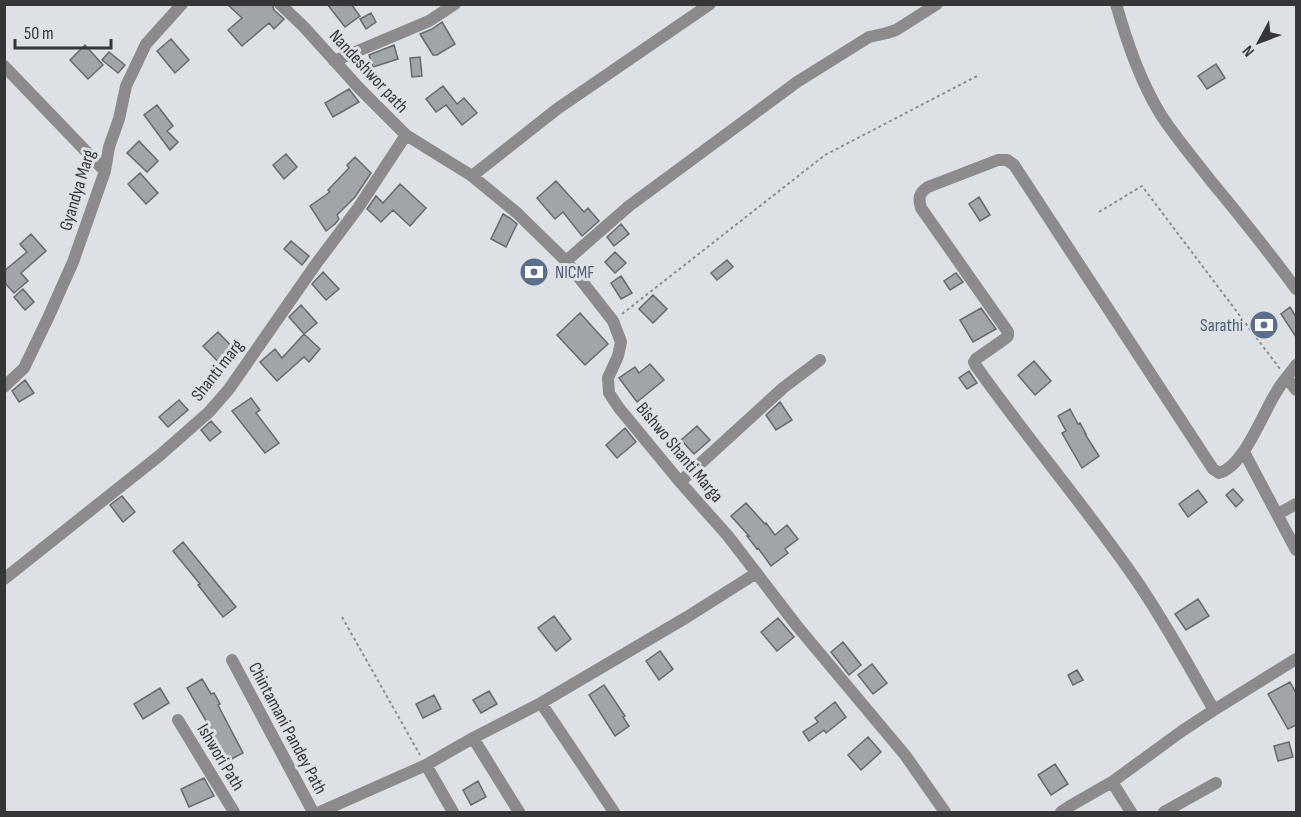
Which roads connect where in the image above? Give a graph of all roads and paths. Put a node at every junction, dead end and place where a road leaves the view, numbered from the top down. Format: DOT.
graph roads {
  1 [pos="182,4"];
  2 [pos="280,4"];
  3 [pos="455,4"];
  4 [pos="710,4"];
  5 [pos="937,4"];
  6 [pos="1116,4"];
  7 [pos="334,61"];
  8 [pos="4,66"];
  9 [pos="977,76"];
  10 [pos="406,135"];
  11 [pos="105,171"];
  12 [pos="472,176"];
  13 [pos="1099,212"];
  14 [pos="566,261"];
  15 [pos="1296,289"];
  16 [pos="613,321"];
  17 [pos="820,360"];
  18 [pos="1296,365"];
  19 [pos="1287,378"];
  20 [pos="4,387"];
  21 [pos="1296,390"];
  22 [pos="1244,452"];
  23 [pos="680,483"];
  24 [pos="1296,504"];
  25 [pos="1278,514"];
  26 [pos="1296,550"];
  27 [pos="755,573"];
  28 [pos="4,579"];
  29 [pos="342,617"];
  30 [pos="1296,659"];
  31 [pos="232,660"];
  32 [pos="541,703"];
  33 [pos="1214,710"];
  34 [pos="178,720"];
  35 [pos="473,738"];
  36 [pos="426,765"];
  37 [pos="1112,782"];
  38 [pos="1216,783"];
  39 [pos="234,813"];
  40 [pos="313,813"];
  41 [pos="320,813"];
  42 [pos="453,813"];
  43 [pos="519,813"];
  44 [pos="614,813"];
  45 [pos="945,813"];
  46 [pos="1061,813"];
  47 [pos="1131,813"];
  48 [pos="1164,813"];
  1 -- 11 [label="street, Gyandya Marg"];
  2 -- 7 [label="street, Nandeshwor path"];
  3 -- 7 [label="street"];
  4 -- 12 [label="street"];
  5 -- 14 [label="street"];
  6 -- 15 [label="street"];
  7 -- 10 [label="street, Nandeshwor path"];
  8 -- 11 [label="street"];
  9 -- 16 [label="path"];
  10 -- 12 [label="street, Bishwo Shanti Marga"];
  10 -- 28 [label="street, Shanti marg"];
  11 -- 20 [label="street, Gyandya Marg"];
  12 -- 14 [label="street, Bishwo Shanti Marga"];
  13 -- 19 [label="path"];
  14 -- 16 [label="street, Bishwo Shanti Marga"];
  16 -- 23 [label="street, Bishwo Shanti Marga"];
  17 -- 23 [label="street"];
  18 -- 19 [label="street"];
  19 -- 21 [label="street"];
  19 -- 22 [label="street"];
  22 -- 25 [label="street"];
  22 -- 33 [label="street"];
  23 -- 27 [label="street, Bishwo Shanti Marga"];
  24 -- 25 [label="street"];
  25 -- 26 [label="street"];
  27 -- 32 [label="street"];
  27 -- 45 [label="street, Bishwo Shanti Marga"];
  29 -- 36 [label="path"];
  30 -- 33 [label="street"];
  31 -- 40 [label="street, Chintamani Pandey Path"];
  32 -- 35 [label="street"];
  32 -- 44 [label="street"];
  33 -- 37 [label="street"];
  34 -- 39 [label="street, Ishwori Path"];
  35 -- 36 [label="street"];
  35 -- 43 [label="street"];
  36 -- 41 [label="street"];
  36 -- 42 [label="street"];
  37 -- 46 [label="street"];
  37 -- 47 [label="street"];
  38 -- 48 [label="street"];
}
